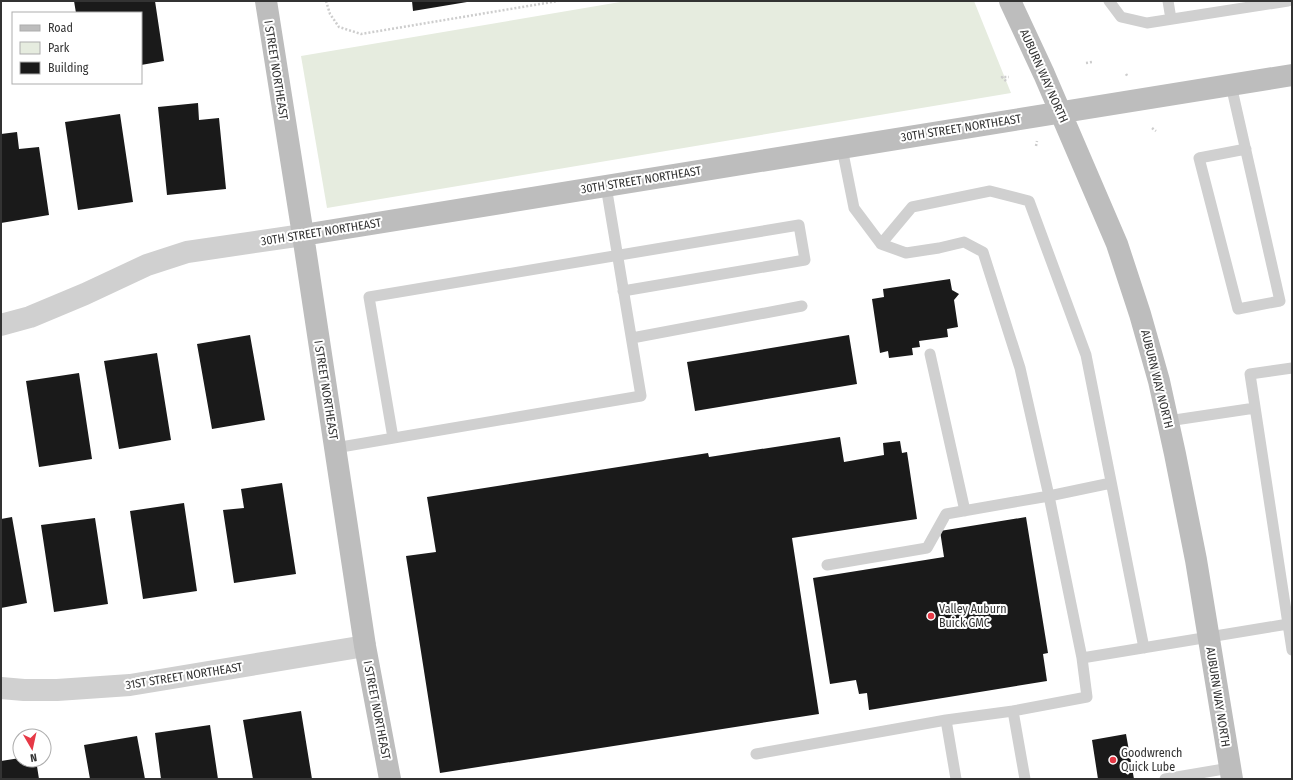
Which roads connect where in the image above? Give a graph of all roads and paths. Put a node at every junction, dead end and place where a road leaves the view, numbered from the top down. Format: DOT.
graph roads {
  1 [pos="266,1"];
  2 [pos="326,1"];
  3 [pos="558,1"];
  4 [pos="1010,1"];
  5 [pos="1109,1"];
  6 [pos="1168,1"];
  7 [pos="1288,1"];
  8 [pos="1235,5"];
  9 [pos="1171,19"];
  10 [pos="1092,62"];
  11 [pos="1086,63"];
  12 [pos="1126,74"];
  13 [pos="1292,75"];
  14 [pos="1009,77"];
  15 [pos="1128,78"];
  16 [pos="1006,81"];
  17 [pos="1231,85"];
  18 [pos="1060,112"];
  19 [pos="1152,128"];
  20 [pos="1156,131"];
  21 [pos="1037,141"];
  22 [pos="1036,146"];
  23 [pos="842,148"];
  24 [pos="1246,149"];
  25 [pos="606,186"];
  26 [pos="303,235"];
  27 [pos="881,244"];
  28 [pos="617,255"];
  29 [pos="624,290"];
  30 [pos="802,306"];
  31 [pos="1,324"];
  32 [pos="632,338"];
  33 [pos="930,354"];
  34 [pos="1292,368"];
  35 [pos="1256,408"];
  36 [pos="1168,421"];
  37 [pos="393,438"];
  38 [pos="335,448"];
  39 [pos="1111,483"];
  40 [pos="1049,496"];
  41 [pos="965,510"];
  42 [pos="827,565"];
  43 [pos="1288,593"];
  44 [pos="1288,624"];
  45 [pos="1209,637"];
  46 [pos="1291,637"];
  47 [pos="365,646"];
  48 [pos="1144,648"];
  49 [pos="1292,650"];
  50 [pos="1082,658"];
  51 [pos="1,688"];
  52 [pos="1013,711"];
  53 [pos="946,720"];
  54 [pos="756,754"];
  55 [pos="1231,773"];
  56 [pos="390,779"];
  57 [pos="956,779"];
  58 [pos="1025,779"];
  59 [pos="1165,779"];
  1 -- 26 [label="street, I STREET NORTHEAST"];
  2 -- 3 [label="path"];
  4 -- 18 [label="street, AUBURN WAY NORTH"];
  5 -- 9 [label="lane"];
  6 -- 9 [label="lane"];
  7 -- 8 [label="lane"];
  8 -- 9 [label="lane"];
  10 -- 11 [label="path"];
  12 -- 15 [label="path"];
  13 -- 17 [label="street, 30TH STREET NORTHEAST"];
  14 -- 16 [label="path"];
  17 -- 18 [label="street, 30TH STREET NORTHEAST"];
  17 -- 24 [label="lane"];
  18 -- 23 [label="street, 30TH STREET NORTHEAST"];
  18 -- 36 [label="street, AUBURN WAY NORTH"];
  19 -- 20 [label="path"];
  21 -- 22 [label="path"];
  23 -- 25 [label="street, 30TH STREET NORTHEAST"];
  23 -- 27 [label="lane"];
  24 -- 24 [label="lane"];
  25 -- 26 [label="street, 30TH STREET NORTHEAST"];
  25 -- 28 [label="lane"];
  26 -- 31 [label="street, 30TH STREET NORTHEAST"];
  26 -- 38 [label="street, I STREET NORTHEAST"];
  27 -- 39 [label="lane"];
  27 -- 40 [label="lane"];
  28 -- 29 [label="lane"];
  28 -- 29 [label="lane"];
  28 -- 37 [label="lane"];
  29 -- 32 [label="lane"];
  30 -- 32 [label="lane"];
  32 -- 37 [label="lane"];
  33 -- 41 [label="lane"];
  34 -- 35 [label="lane"];
  35 -- 36 [label="lane"];
  35 -- 43 [label="lane"];
  36 -- 45 [label="street, AUBURN WAY NORTH"];
  37 -- 38 [label="lane"];
  38 -- 47 [label="street, I STREET NORTHEAST"];
  39 -- 40 [label="lane"];
  39 -- 48 [label="lane"];
  40 -- 41 [label="lane"];
  40 -- 50 [label="lane"];
  41 -- 42 [label="lane"];
  43 -- 44 [label="lane"];
  44 -- 45 [label="lane"];
  44 -- 46 [label="lane"];
  45 -- 48 [label="lane"];
  45 -- 55 [label="street, AUBURN WAY NORTH"];
  46 -- 49 [label="lane"];
  47 -- 51 [label="street, 31ST STREET NORTHEAST"];
  47 -- 56 [label="street, I STREET NORTHEAST"];
  48 -- 50 [label="lane"];
  50 -- 52 [label="lane"];
  52 -- 53 [label="lane"];
  52 -- 58 [label="lane"];
  53 -- 54 [label="lane"];
  53 -- 57 [label="lane"];
  55 -- 59 [label="lane"];
}
